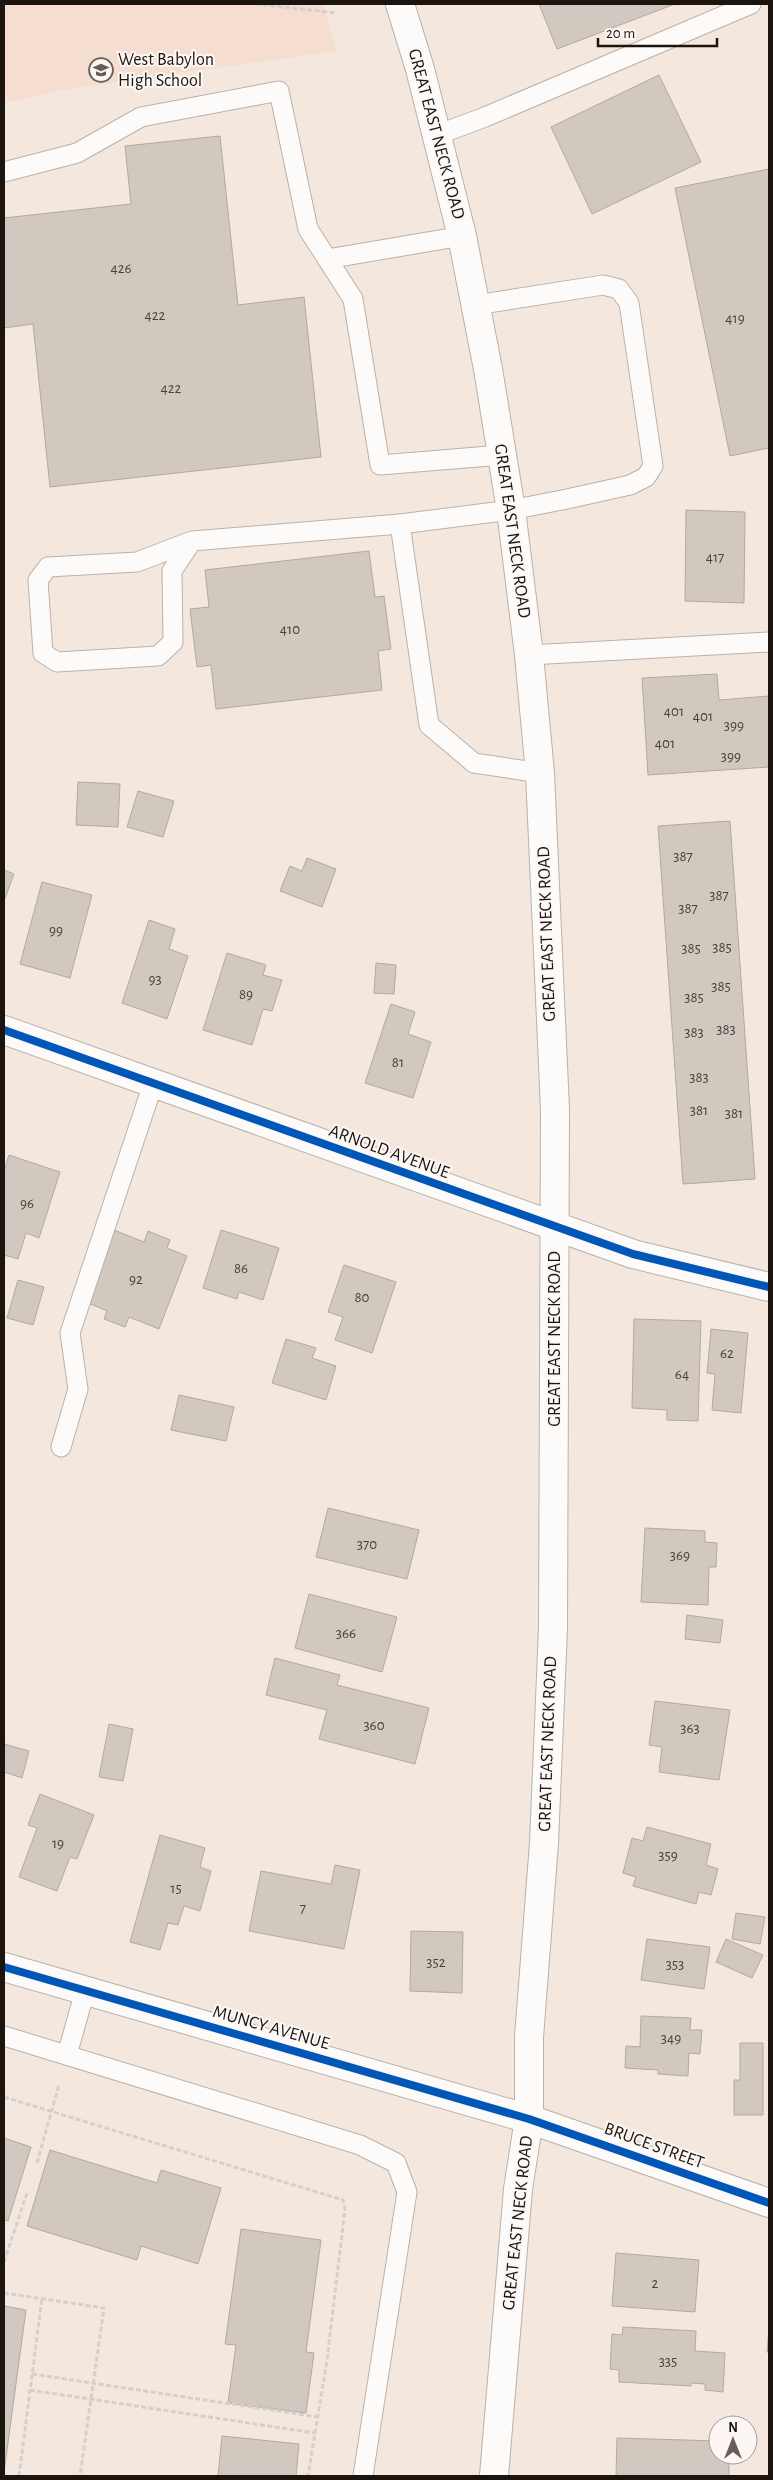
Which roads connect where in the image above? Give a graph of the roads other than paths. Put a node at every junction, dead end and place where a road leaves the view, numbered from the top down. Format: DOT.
graph roads {
  1 [pos="400,4"];
  2 [pos="751,4"];
  3 [pos="437,134"];
  4 [pos="4,172"];
  5 [pos="462,236"];
  6 [pos="327,259"];
  7 [pos="476,305"];
  8 [pos="502,455"];
  9 [pos="511,510"];
  10 [pos="400,524"];
  11 [pos="192,541"];
  12 [pos="769,642"];
  13 [pos="528,655"];
  14 [pos="540,773"];
  15 [pos="4,1030"];
  16 [pos="153,1084"];
  17 [pos="556,1227"];
  18 [pos="769,1287"];
  19 [pos="61,1447"];
  20 [pos="4,1967"];
  21 [pos="85,1991"];
  22 [pos="4,2036"];
  23 [pos="67,2055"];
  24 [pos="529,2119"];
  25 [pos="769,2203"];
  26 [pos="363,2476"];
  27 [pos="494,2476"];
  1 -- 3 [label="main road, GREAT EAST NECK ROAD"];
  2 -- 3 [label="lane"];
  3 -- 5 [label="main road, GREAT EAST NECK ROAD"];
  4 -- 6 [label="lane"];
  5 -- 6 [label="lane"];
  5 -- 7 [label="main road, GREAT EAST NECK ROAD"];
  6 -- 8 [label="lane"];
  7 -- 8 [label="main road, GREAT EAST NECK ROAD"];
  7 -- 9 [label="lane"];
  8 -- 9 [label="main road, GREAT EAST NECK ROAD"];
  9 -- 10 [label="lane"];
  9 -- 13 [label="main road, GREAT EAST NECK ROAD"];
  10 -- 11 [label="lane"];
  10 -- 14 [label="lane"];
  11 -- 11 [label="lane"];
  12 -- 13 [label="lane"];
  13 -- 14 [label="main road, GREAT EAST NECK ROAD"];
  14 -- 17 [label="main road, GREAT EAST NECK ROAD"];
  15 -- 16 [label="main road, ARNOLD AVENUE"];
  16 -- 17 [label="main road, ARNOLD AVENUE"];
  16 -- 19 [label="lane"];
  17 -- 18 [label="main road, ARNOLD AVENUE"];
  17 -- 24 [label="main road, GREAT EAST NECK ROAD"];
  20 -- 21 [label="main road, MUNCY AVENUE"];
  21 -- 23 [label="lane"];
  21 -- 24 [label="main road, MUNCY AVENUE"];
  22 -- 23 [label="lane"];
  23 -- 26 [label="lane"];
  24 -- 25 [label="main road, BRUCE STREET"];
  24 -- 27 [label="main road, GREAT EAST NECK ROAD"];
}
